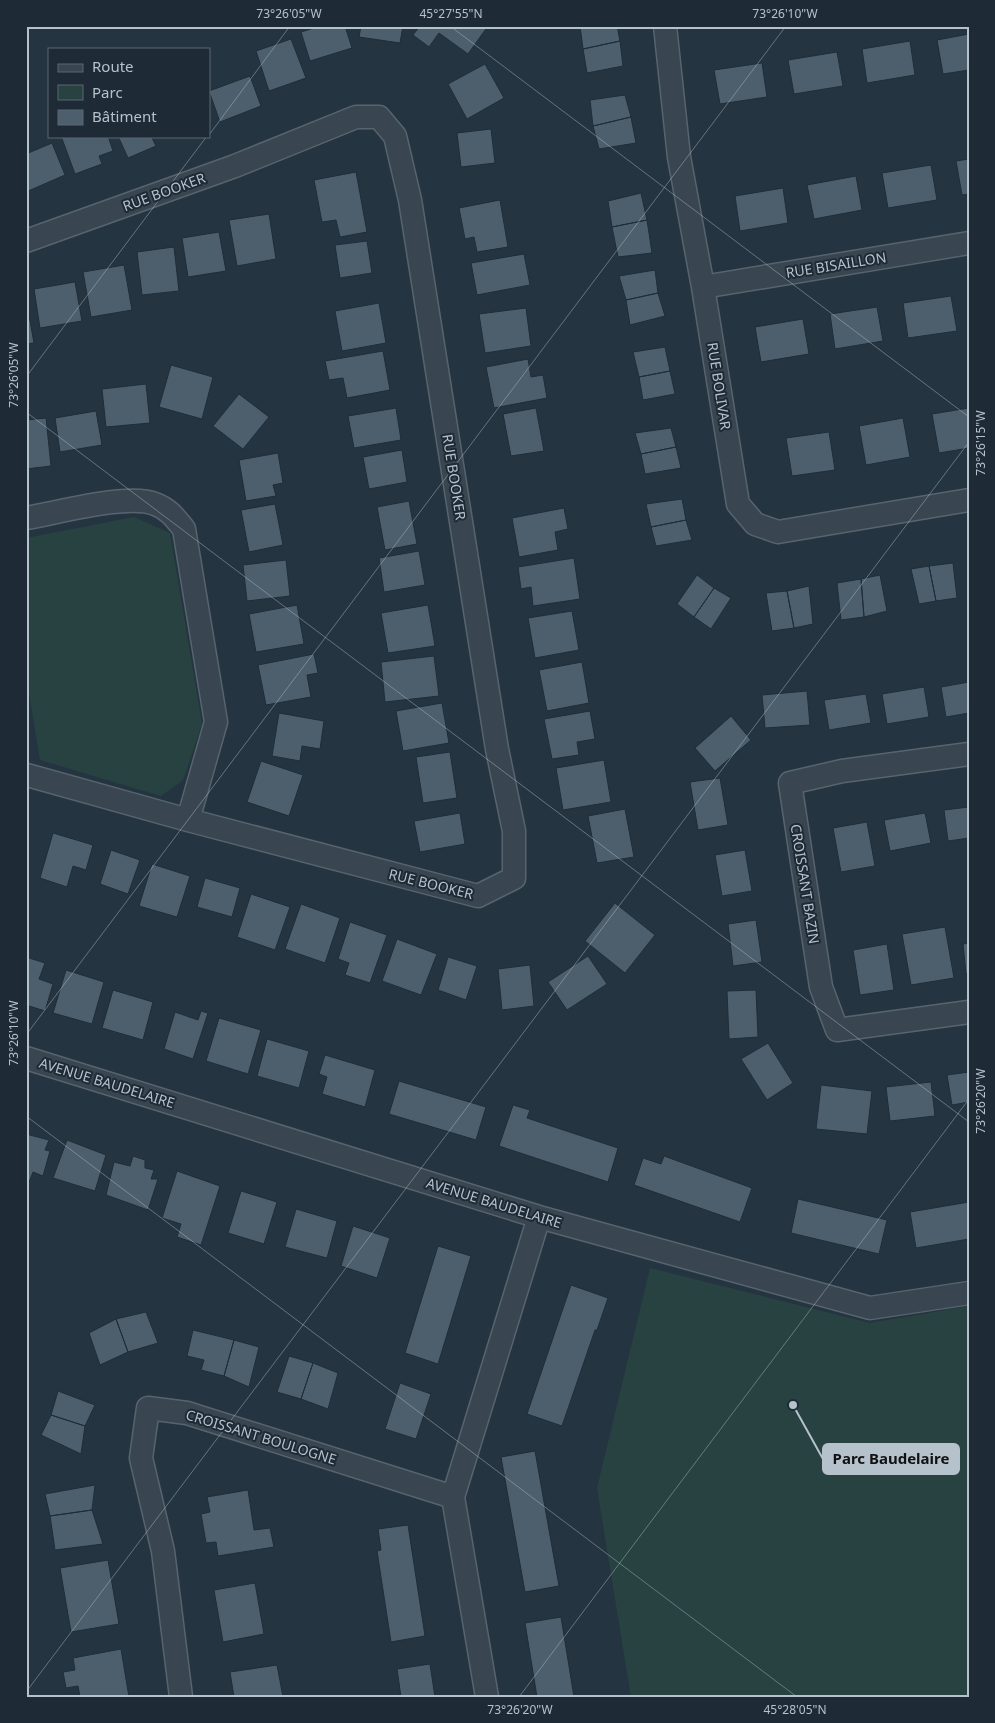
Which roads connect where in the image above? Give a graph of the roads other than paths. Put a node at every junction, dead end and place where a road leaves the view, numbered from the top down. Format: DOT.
graph roads {
  1 [pos="665,26"];
  2 [pos="26,241"];
  3 [pos="969,243"];
  4 [pos="703,287"];
  5 [pos="969,500"];
  6 [pos="26,518"];
  7 [pos="969,754"];
  8 [pos="26,774"];
  9 [pos="188,820"];
  10 [pos="969,1012"];
  11 [pos="26,1058"];
  12 [pos="539,1218"];
  13 [pos="969,1293"];
  14 [pos="453,1498"];
  15 [pos="181,1697"];
  16 [pos="487,1697"];
  1 -- 4 [label="street, RUE BOLIVAR"];
  2 -- 9 [label="street, RUE BOOKER"];
  3 -- 4 [label="street, RUE BISAILLON"];
  4 -- 5 [label="street, RUE BOLIVAR"];
  6 -- 9 [label="street"];
  7 -- 10 [label="street, CROISSANT BAZIN"];
  8 -- 9 [label="street, RUE BOOKER"];
  11 -- 12 [label="street, AVENUE BAUDELAIRE"];
  12 -- 13 [label="street, AVENUE BAUDELAIRE"];
  12 -- 14 [label="street"];
  14 -- 15 [label="street, CROISSANT BOULOGNE"];
  14 -- 16 [label="street"];
}
